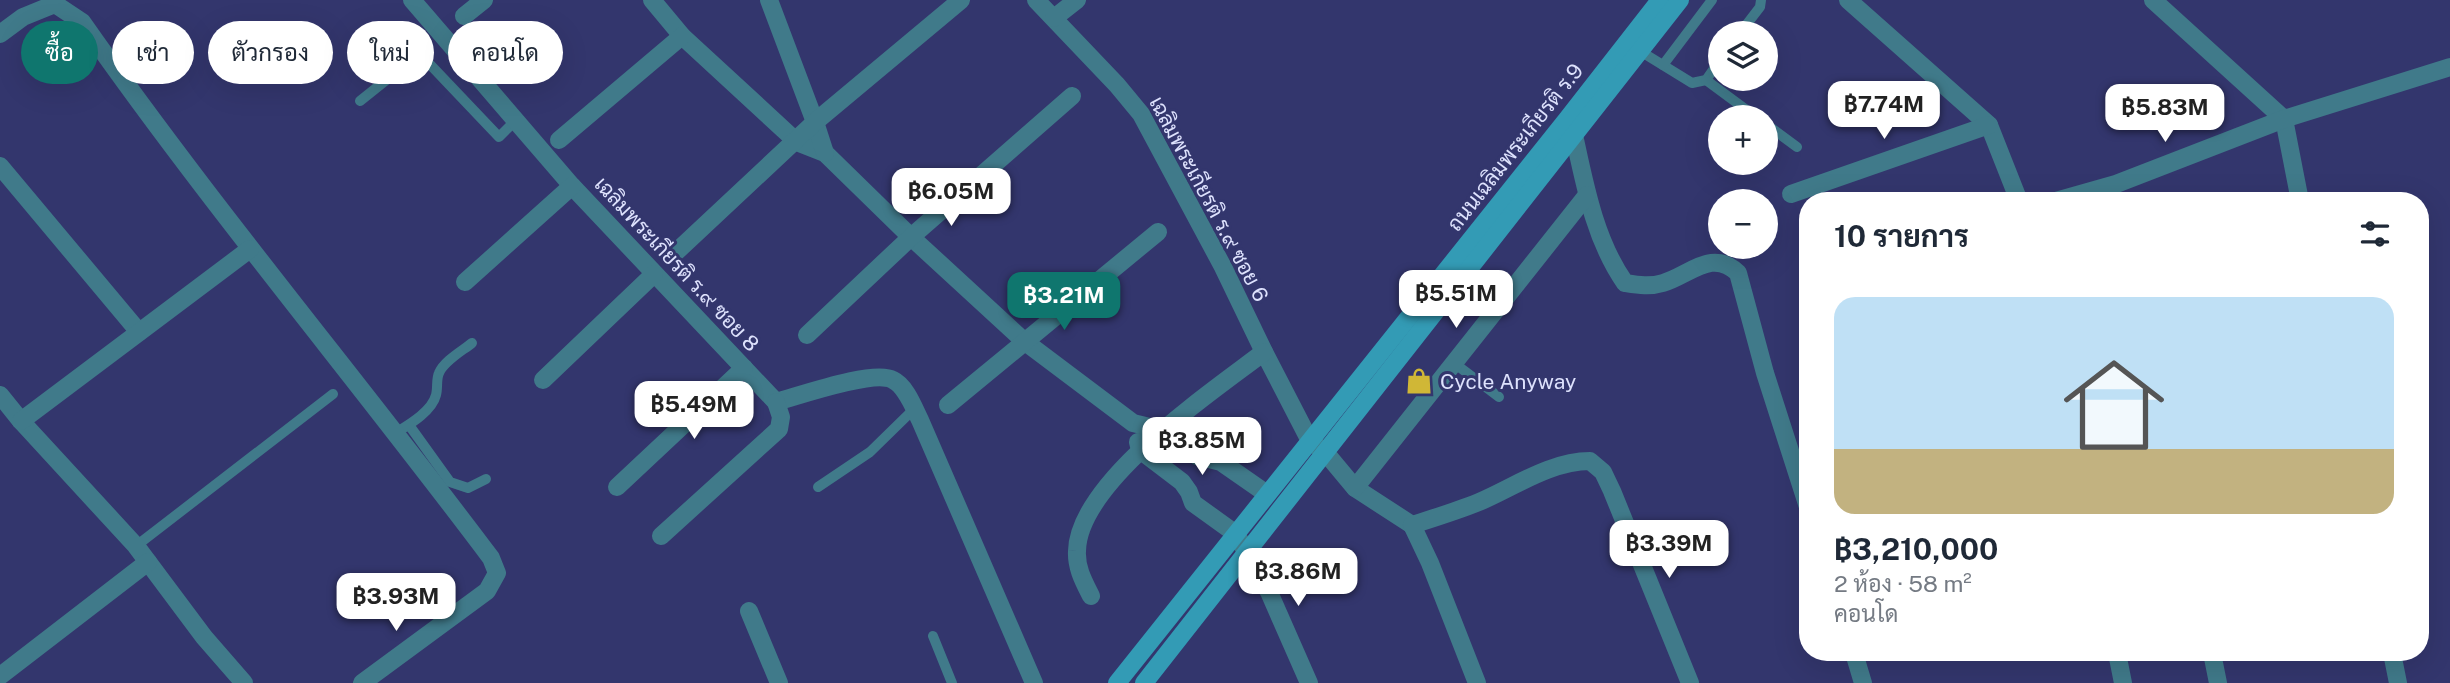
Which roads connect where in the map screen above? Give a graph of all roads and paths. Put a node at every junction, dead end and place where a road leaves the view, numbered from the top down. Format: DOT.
graph roads {
  1 [pos="412,0"];
  2 [pos="484,0"];
  3 [pos="652,0"];
  4 [pos="769,0"];
  5 [pos="961,0"];
  6 [pos="1036,0"];
  7 [pos="1077,0"];
  8 [pos="1660,0"];
  9 [pos="1680,0"];
  10 [pos="1712,0"];
  11 [pos="1761,0"];
  12 [pos="1848,0"];
  13 [pos="2152,0"];
  14 [pos="464,16"];
  15 [pos="1054,18"];
  16 [pos="1749,21"];
  17 [pos="0,34"];
  18 [pos="682,36"];
  19 [pos="1634,47"];
  20 [pos="1663,65"];
  21 [pos="2450,67"];
  22 [pos="1708,77"];
  23 [pos="1706,80"];
  24 [pos="1072,96"];
  25 [pos="360,101"];
  26 [pos="1740,105"];
  27 [pos="2284,119"];
  28 [pos="515,121"];
  29 [pos="816,122"];
  30 [pos="1989,125"];
  31 [pos="1778,133"];
  32 [pos="1574,135"];
  33 [pos="559,140"];
  34 [pos="797,142"];
  35 [pos="1797,147"];
  36 [pos="825,153"];
  37 [pos="0,166"];
  38 [pos="572,186"];
  39 [pos="2015,192"];
  40 [pos="2118,192"];
  41 [pos="2298,192"];
  42 [pos="1791,194"];
  43 [pos="1587,195"];
  44 [pos="1158,232"];
  45 [pos="911,237"];
  46 [pos="250,249"];
  47 [pos="675,253"];
  48 [pos="654,274"];
  49 [pos="465,282"];
  50 [pos="139,332"];
  51 [pos="807,335"];
  52 [pos="1024,341"];
  53 [pos="472,343"];
  54 [pos="1264,352"];
  55 [pos="1454,363"];
  56 [pos="744,368"];
  57 [pos="543,380"];
  58 [pos="332,394"];
  59 [pos="1499,397"];
  60 [pos="2,400"];
  61 [pos="776,402"];
  62 [pos="948,405"];
  63 [pos="914,409"];
  64 [pos="21,421"];
  65 [pos="1133,423"];
  66 [pos="403,428"];
  67 [pos="1162,430"];
  68 [pos="1310,442"];
  69 [pos="1140,450"];
  70 [pos="1325,452"];
  71 [pos="486,479"];
  72 [pos="1799,479"];
  73 [pos="617,487"];
  74 [pos="818,488"];
  75 [pos="1355,488"];
  76 [pos="1267,494"];
  77 [pos="1412,525"];
  78 [pos="1236,534"];
  79 [pos="661,536"];
  80 [pos="136,545"];
  81 [pos="1246,554"];
  82 [pos="148,562"];
  83 [pos="1091,596"];
  84 [pos="749,611"];
  85 [pos="933,636"];
  86 [pos="1856,661"];
  87 [pos="2119,661"];
  88 [pos="2214,661"];
  89 [pos="2394,661"];
  90 [pos="0,676"];
  91 [pos="244,683"];
  92 [pos="362,683"];
  93 [pos="779,683"];
  94 [pos="953,683"];
  95 [pos="1034,683"];
  96 [pos="1117,683"];
  97 [pos="1144,683"];
  98 [pos="1308,683"];
  99 [pos="1477,683"];
  100 [pos="1689,683"];
  101 [pos="1863,683"];
  102 [pos="2123,683"];
  103 [pos="2218,683"];
  104 [pos="2398,683"];
  1 -- 28 [label="street, เฉลิมพระเกียรติ ร.๙ ซอย 8"];
  2 -- 14 [label="street"];
  3 -- 18 [label="street"];
  4 -- 29 [label="street"];
  5 -- 29 [label="street"];
  6 -- 15 [label="street, เฉลิมพระเกียรติ ร.๙ ซอย 6"];
  7 -- 15 [label="street"];
  8 -- 19 [label="main road, ถนนเฉลิมพระเกียรติ ร.9"];
  9 -- 19 [label="main road, ถนนเฉลิมพระเกียรติ ร.9"];
  10 -- 20 [label="lane"];
  11 -- 16 [label="lane"];
  12 -- 30 [label="street"];
  13 -- 27 [label="street"];
  15 -- 54 [label="street, เฉลิมพระเกียรติ ร.๙ ซอย 6"];
  17 -- 46 [label="street"];
  18 -- 33 [label="street"];
  18 -- 34 [label="street"];
  19 -- 20 [label="lane"];
  19 -- 32 [label="main road, ถนนเฉลิมพระเกียรติ ร.9"];
  19 -- 68 [label="main road, ถนนเฉลิมพระเกียรติ ร.9"];
  20 -- 23 [label="lane"];
  21 -- 27 [label="street"];
  22 -- 23 [label="lane"];
  23 -- 26 [label="lane"];
  24 -- 45 [label="street"];
  25 -- 28 [label="lane"];
  27 -- 40 [label="street"];
  27 -- 41 [label="street"];
  28 -- 38 [label="street, เฉลิมพระเกียรติ ร.๙ ซอย 8"];
  29 -- 34 [label="street"];
  29 -- 36 [label="street"];
  30 -- 39 [label="street"];
  30 -- 42 [label="street"];
  31 -- 35 [label="lane"];
  32 -- 43 [label="street"];
  32 -- 70 [label="main road, ถนนเฉลิมพระเกียรติ ร.9"];
  34 -- 36 [label="street"];
  34 -- 47 [label="street"];
  36 -- 45 [label="street"];
  37 -- 50 [label="street"];
  38 -- 48 [label="street, เฉลิมพระเกียรติ ร.๙ ซอย 8"];
  38 -- 49 [label="street"];
  43 -- 55 [label="street"];
  43 -- 72 [label="street"];
  44 -- 52 [label="street"];
  45 -- 51 [label="street"];
  45 -- 52 [label="street"];
  46 -- 50 [label="street"];
  46 -- 66 [label="street"];
  48 -- 56 [label="street, เฉลิมพระเกียรติ ร.๙ ซอย 8"];
  48 -- 57 [label="street"];
  50 -- 64 [label="street"];
  52 -- 62 [label="street"];
  52 -- 65 [label="street"];
  53 -- 66 [label="lane"];
  54 -- 67 [label="street"];
  54 -- 68 [label="street, เฉลิมพระเกียรติ ร.๙ ซอย 6"];
  55 -- 59 [label="lane"];
  55 -- 75 [label="street"];
  56 -- 61 [label="street, เฉลิมพระเกียรติ ร.๙ ซอย 8"];
  56 -- 73 [label="street"];
  58 -- 80 [label="lane"];
  60 -- 64 [label="street"];
  61 -- 63 [label="street"];
  61 -- 79 [label="street"];
  63 -- 74 [label="lane"];
  63 -- 95 [label="street"];
  64 -- 80 [label="street"];
  65 -- 67 [label="street"];
  65 -- 69 [label="street"];
  66 -- 71 [label="lane"];
  66 -- 92 [label="street"];
  67 -- 69 [label="street"];
  67 -- 76 [label="street"];
  68 -- 70 [label="street"];
  68 -- 76 [label="main road, ถนนเฉลิมพระเกียรติ ร.9"];
  69 -- 78 [label="street"];
  69 -- 83 [label="street"];
  70 -- 75 [label="street"];
  70 -- 81 [label="main road, ถนนเฉลิมพระเกียรติ ร.9"];
  75 -- 77 [label="street"];
  76 -- 78 [label="main road, ถนนเฉลิมพระเกียรติ ร.9"];
  77 -- 99 [label="street"];
  77 -- 100 [label="street"];
  78 -- 81 [label="street"];
  78 -- 96 [label="main road, ถนนเฉลิมพระเกียรติ ร.9"];
  80 -- 82 [label="street"];
  81 -- 97 [label="main road, ถนนเฉลิมพระเกียรติ ร.9"];
  81 -- 98 [label="street"];
  82 -- 90 [label="street"];
  82 -- 91 [label="street"];
  84 -- 93 [label="street"];
  85 -- 94 [label="lane"];
  86 -- 101 [label="street"];
  87 -- 102 [label="street"];
  88 -- 103 [label="street"];
  89 -- 104 [label="street"];
}
